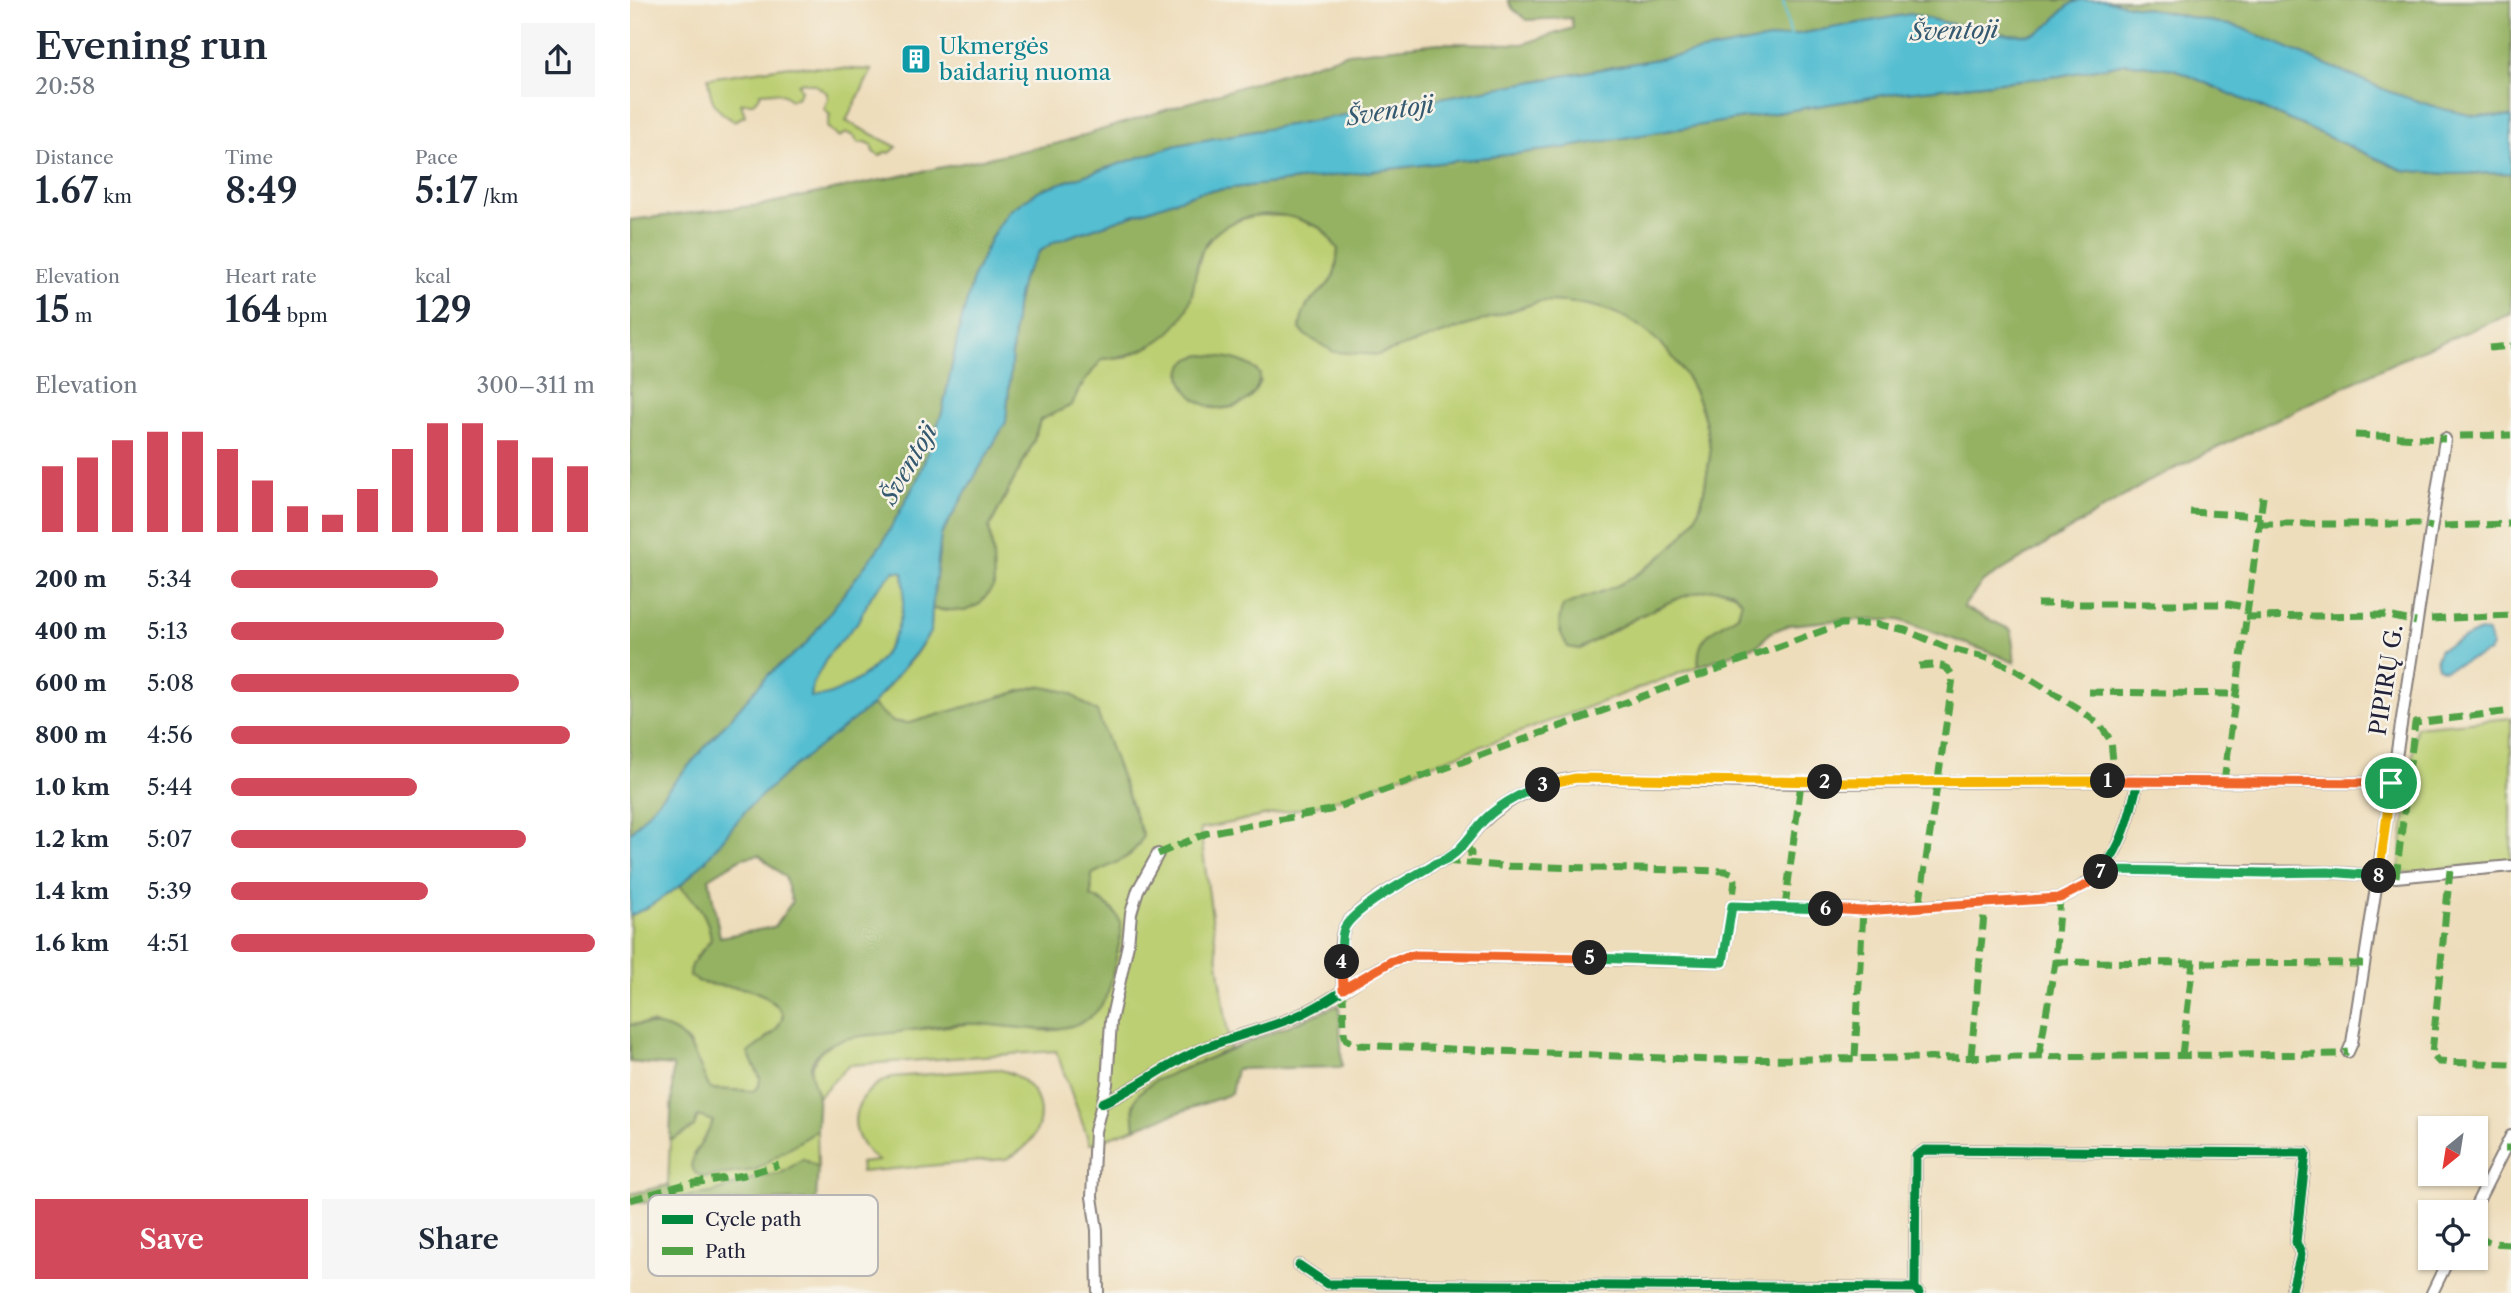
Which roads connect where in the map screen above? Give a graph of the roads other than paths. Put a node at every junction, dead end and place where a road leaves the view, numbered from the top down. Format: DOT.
graph roads {
  1 [pos="2445,439"];
  2 [pos="2138,781"];
  3 [pos="2391,783"];
  4 [pos="1158,854"];
  5 [pos="2511,866"];
  6 [pos="2107,867"];
  7 [pos="2379,877"];
  8 [pos="1343,989"];
  9 [pos="2348,1052"];
  10 [pos="1102,1103"];
  11 [pos="2511,1136"];
  12 [pos="2479,1200"];
  13 [pos="1299,1265"];
  14 [pos="2443,1270"];
  15 [pos="1469,1289"];
  16 [pos="1917,1290"];
  17 [pos="1098,1293"];
  18 [pos="2291,1293"];
  19 [pos="2432,1293"];
  1 -- 3 [label="street, PIPIRŲ G."];
  2 -- 3 [label="street"];
  2 -- 6 [label="street"];
  2 -- 8 [label="street"];
  3 -- 7 [label="street, PIPIRŲ G."];
  4 -- 10 [label="street"];
  5 -- 7 [label="street"];
  6 -- 7 [label="street"];
  6 -- 8 [label="street"];
  7 -- 9 [label="street, PIPIRŲ G."];
  8 -- 10 [label="street"];
  10 -- 17 [label="street"];
  11 -- 12 [label="street"];
  13 -- 15 [label="street"];
  14 -- 19 [label="street"];
  15 -- 16 [label="street"];
  16 -- 18 [label="street"];
}
